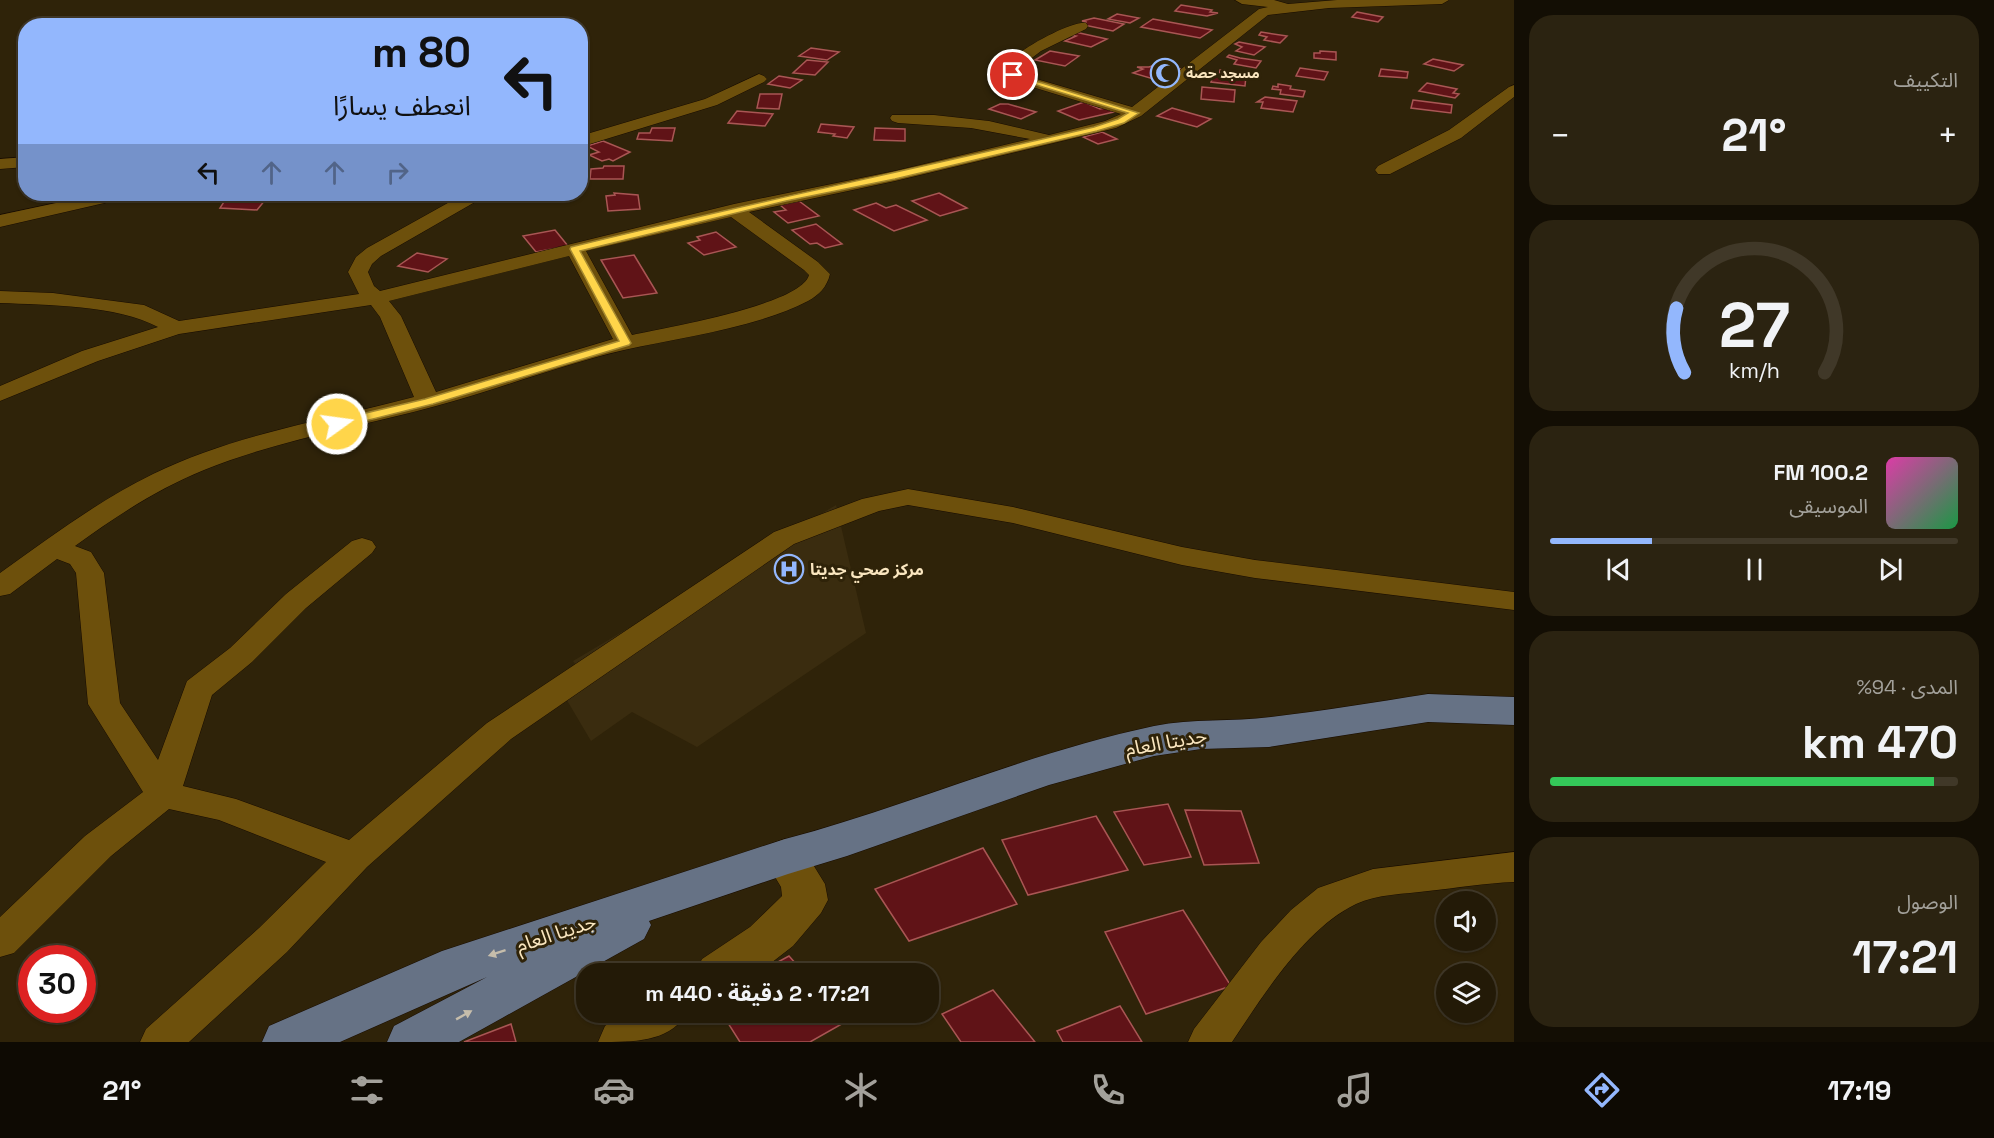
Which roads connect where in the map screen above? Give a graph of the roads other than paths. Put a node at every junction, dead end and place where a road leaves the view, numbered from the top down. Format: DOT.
graph roads {
  1 [pos="1242,0"];
  2 [pos="1442,0"];
  3 [pos="1282,5"];
  4 [pos="1081,26"];
  5 [pos="759,80"];
  6 [pos="1514,90"];
  7 [pos="1135,113"];
  8 [pos="898,118"];
  9 [pos="1048,139"];
  10 [pos="588,140"];
  11 [pos="18,163"];
  12 [pos="0,164"];
  13 [pos="1384,170"];
  14 [pos="89,201"];
  15 [pos="464,201"];
  16 [pos="734,210"];
  17 [pos="0,221"];
  18 [pos="575,249"];
  19 [pos="0,297"];
  20 [pos="376,298"];
  21 [pos="176,328"];
  22 [pos="626,343"];
  23 [pos="0,394"];
  24 [pos="428,401"];
  25 [pos="362,547"];
  26 [pos="54,548"];
  27 [pos="0,587"];
  28 [pos="1514,601"];
  29 [pos="1514,711"];
  30 [pos="163,795"];
  31 [pos="354,857"];
  32 [pos="790,863"];
  33 [pos="1514,867"];
  34 [pos="0,941"];
  35 [pos="735,963"];
  36 [pos="649,1023"];
  37 [pos="160,1042"];
  38 [pos="287,1042"];
  39 [pos="412,1042"];
  40 [pos="623,1042"];
  41 [pos="1208,1042"];
  1 -- 3 [label="street"];
  2 -- 3 [label="street"];
  3 -- 7 [label="street"];
  4 -- 7 [label="street"];
  5 -- 10 [label="street"];
  6 -- 13 [label="street"];
  7 -- 9 [label="street"];
  8 -- 9 [label="street"];
  9 -- 16 [label="street"];
  11 -- 12 [label="street"];
  14 -- 17 [label="street"];
  15 -- 20 [label="street"];
  16 -- 18 [label="street"];
  16 -- 22 [label="street"];
  18 -- 20 [label="street"];
  18 -- 22 [label="street"];
  19 -- 21 [label="street"];
  20 -- 21 [label="street"];
  20 -- 24 [label="street"];
  21 -- 23 [label="street"];
  22 -- 24 [label="street"];
  24 -- 26 [label="street"];
  25 -- 30 [label="street"];
  26 -- 27 [label="street"];
  26 -- 30 [label="street"];
  28 -- 31 [label="street"];
  29 -- 32 [label="main road, جديتا العام"];
  30 -- 31 [label="street"];
  30 -- 34 [label="street"];
  31 -- 37 [label="street"];
  32 -- 35 [label="street"];
  32 -- 38 [label="main road, جديتا العام, one-way"];
  39 -- 32 [label="main road, جديتا العام, one-way"];
  33 -- 41 [label="street"];
  36 -- 40 [label="street"];
}
